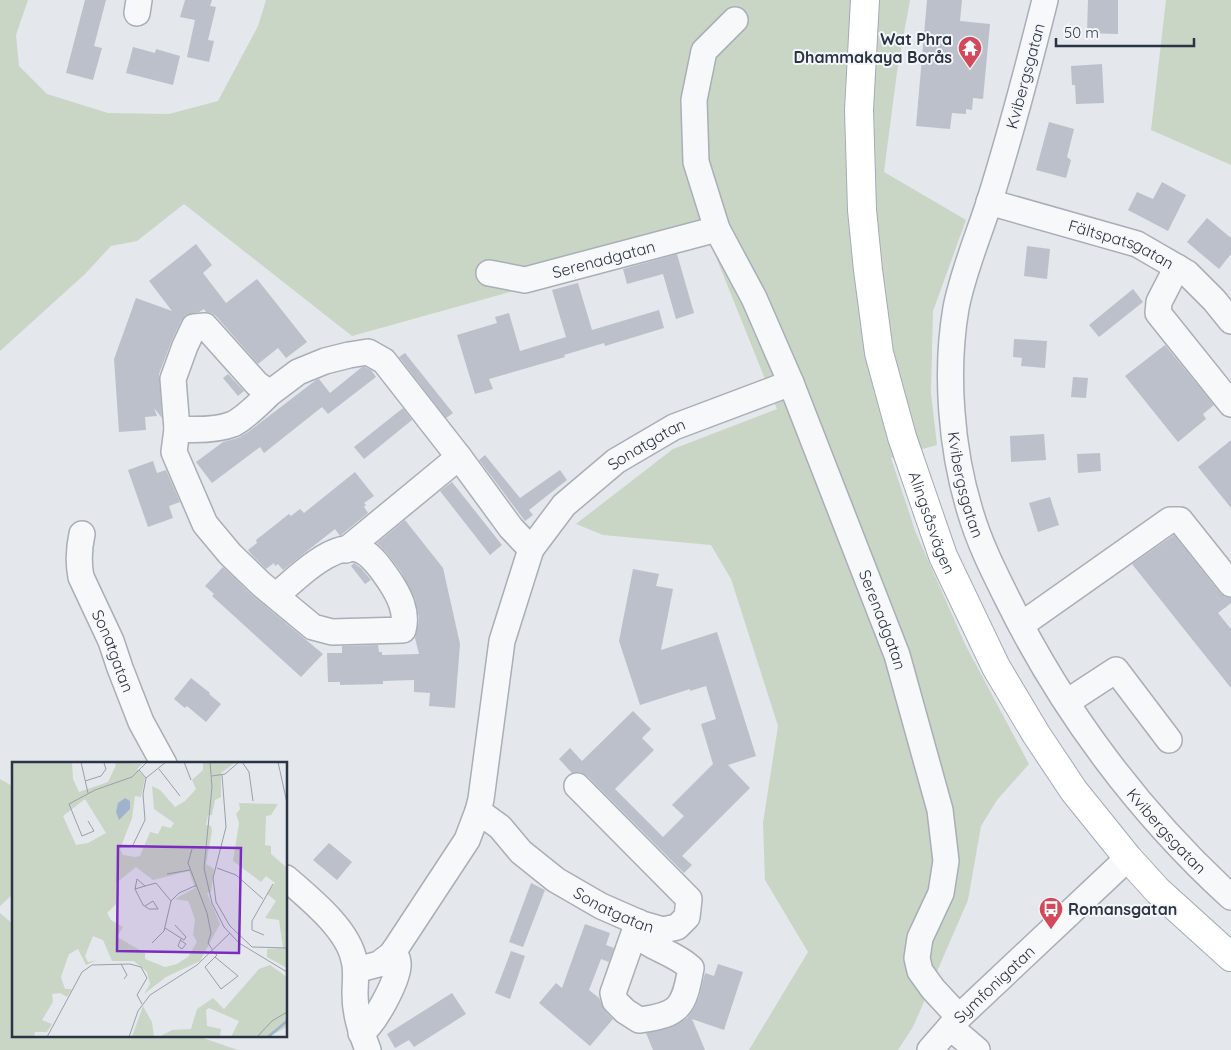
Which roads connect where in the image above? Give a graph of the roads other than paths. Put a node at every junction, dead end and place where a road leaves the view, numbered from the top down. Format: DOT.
graph roads {
  1 [pos="865,0"];
  2 [pos="1045,0"];
  3 [pos="734,20"];
  4 [pos="989,202"];
  5 [pos="717,229"];
  6 [pos="1178,268"];
  7 [pos="489,273"];
  8 [pos="1231,321"];
  9 [pos="790,383"];
  10 [pos="270,393"];
  11 [pos="1231,404"];
  12 [pos="177,429"];
  13 [pos="459,457"];
  14 [pos="82,534"];
  15 [pos="532,549"];
  16 [pos="346,550"];
  17 [pos="1231,584"];
  18 [pos="276,596"];
  19 [pos="1021,625"];
  20 [pos="1067,702"];
  21 [pos="1168,740"];
  22 [pos="163,762"];
  23 [pos="577,786"];
  24 [pos="478,811"];
  25 [pos="1128,858"];
  26 [pos="288,880"];
  27 [pos="1231,897"];
  28 [pos="394,951"];
  29 [pos="1231,957"];
  30 [pos="356,970"];
  31 [pos="954,1022"];
  32 [pos="364,1042"];
  33 [pos="930,1050"];
  34 [pos="977,1050"];
  1 -- 25 [label="main road, Alingsåsvägen"];
  2 -- 4 [label="street, Kvibergsgatan"];
  3 -- 5 [label="street, Serenadgatan"];
  4 -- 6 [label="street, Fältspatsgatan"];
  4 -- 19 [label="street, Kvibergsgatan"];
  5 -- 7 [label="street, Serenadgatan"];
  5 -- 9 [label="street, Serenadgatan"];
  6 -- 8 [label="street, Fältspatsgatan"];
  6 -- 11 [label="street"];
  9 -- 15 [label="street, Sonatgatan"];
  9 -- 31 [label="street, Serenadgatan"];
  10 -- 12 [label="street"];
  10 -- 12 [label="street"];
  10 -- 13 [label="street"];
  12 -- 18 [label="street"];
  13 -- 15 [label="street"];
  13 -- 16 [label="street"];
  14 -- 22 [label="street, Sonatgatan"];
  15 -- 24 [label="street, Sonatgatan"];
  16 -- 18 [label="street"];
  16 -- 18 [label="street"];
  17 -- 19 [label="street"];
  19 -- 20 [label="street, Kvibergsgatan"];
  20 -- 21 [label="street"];
  20 -- 27 [label="street, Kvibergsgatan"];
  23 -- 24 [label="street, Sonatgatan"];
  24 -- 28 [label="street, Sonatgatan"];
  25 -- 29 [label="main road, Alingsåsvägen"];
  25 -- 31 [label="street, Symfonigatan"];
  26 -- 30 [label="street"];
  28 -- 30 [label="street, Sonatgatan"];
  28 -- 32 [label="street"];
  30 -- 32 [label="street"];
  31 -- 33 [label="street, Symfonigatan"];
  31 -- 34 [label="street"];
}
